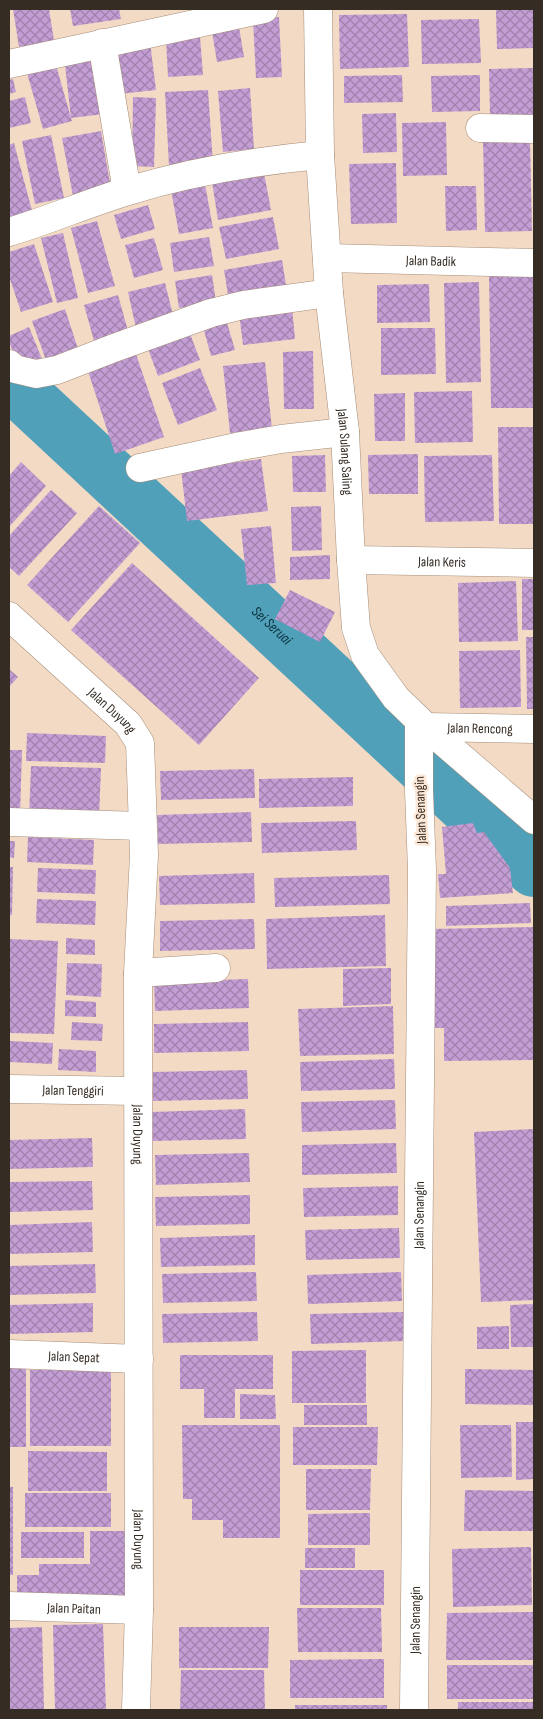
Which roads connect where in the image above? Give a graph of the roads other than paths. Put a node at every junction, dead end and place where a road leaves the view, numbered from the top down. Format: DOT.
graph roads {
  1 [pos="264,9"];
  2 [pos="318,9"];
  3 [pos="102,43"];
  4 [pos="9,64"];
  5 [pos="480,128"];
  6 [pos="534,129"];
  7 [pos="320,156"];
  8 [pos="127,191"];
  9 [pos="9,232"];
  10 [pos="327,258"];
  11 [pos="534,263"];
  12 [pos="329,293"];
  13 [pos="9,364"];
  14 [pos="345,432"];
  15 [pos="140,468"];
  16 [pos="350,560"];
  17 [pos="534,562"];
  18 [pos="9,616"];
  19 [pos="421,728"];
  20 [pos="534,730"];
  21 [pos="534,820"];
  22 [pos="9,822"];
  23 [pos="142,826"];
  24 [pos="216,968"];
  25 [pos="138,973"];
  26 [pos="9,1088"];
  27 [pos="138,1091"];
  28 [pos="9,1354"];
  29 [pos="139,1360"];
  30 [pos="9,1606"];
  31 [pos="139,1610"];
  32 [pos="136,1710"];
  33 [pos="414,1710"];
  1 -- 3 [label="street"];
  2 -- 7 [label="street, Jalan Sulang Saling"];
  3 -- 4 [label="street"];
  3 -- 8 [label="street"];
  5 -- 6 [label="street"];
  7 -- 8 [label="street"];
  7 -- 10 [label="street, Jalan Sulang Saling"];
  8 -- 9 [label="street"];
  10 -- 11 [label="street, Jalan Badik"];
  10 -- 12 [label="street, Jalan Sulang Saling"];
  12 -- 13 [label="street"];
  12 -- 14 [label="street, Jalan Sulang Saling"];
  14 -- 15 [label="street"];
  14 -- 16 [label="street, Jalan Sulang Saling"];
  16 -- 17 [label="street, Jalan Keris"];
  16 -- 19 [label="street, Jalan Sulang Saling"];
  18 -- 23 [label="street, Jalan Duyung"];
  19 -- 20 [label="street, Jalan Rencong"];
  19 -- 21 [label="street, Jalan Sulang Saling"];
  19 -- 33 [label="street, Jalan Senangin"];
  22 -- 23 [label="street"];
  23 -- 25 [label="street, Jalan Duyung"];
  24 -- 25 [label="street"];
  25 -- 27 [label="street, Jalan Duyung"];
  26 -- 27 [label="street, Jalan Tenggiri"];
  27 -- 29 [label="street, Jalan Duyung"];
  28 -- 29 [label="street, Jalan Sepat"];
  29 -- 31 [label="street, Jalan Duyung"];
  30 -- 31 [label="street, Jalan Paitan"];
  31 -- 32 [label="street, Jalan Duyung"];
}
